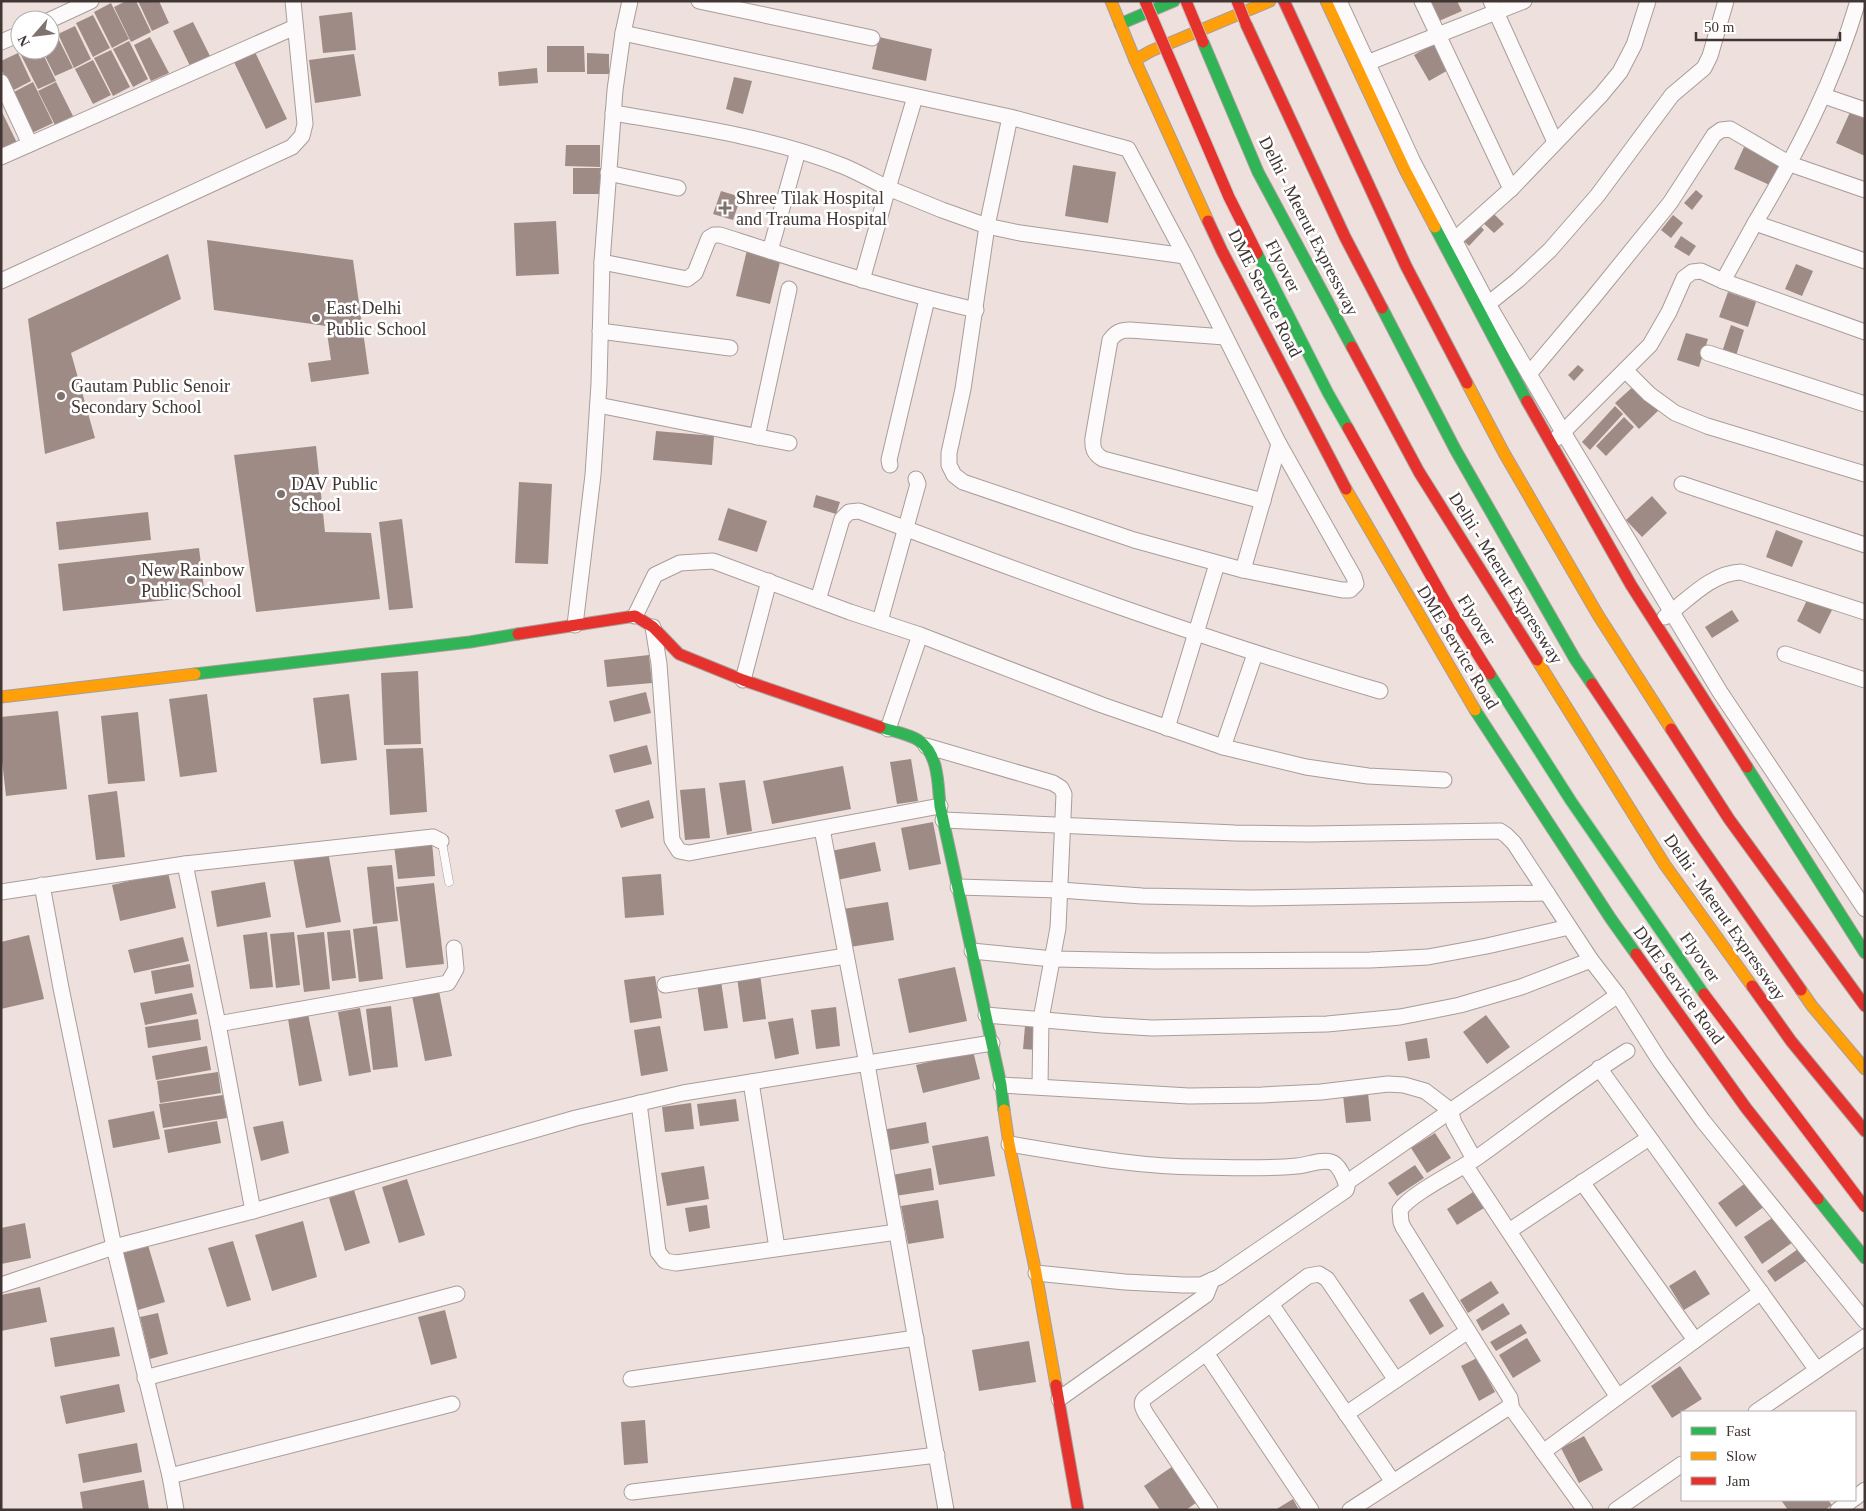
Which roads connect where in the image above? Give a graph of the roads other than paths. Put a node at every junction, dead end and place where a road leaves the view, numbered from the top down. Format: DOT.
graph roads {
  1 [pos="91,1"];
  2 [pos="293,1"];
  3 [pos="630,1"];
  4 [pos="699,1"];
  5 [pos="1111,1"];
  6 [pos="1145,1"];
  7 [pos="1174,1"];
  8 [pos="1186,1"];
  9 [pos="1236,1"];
  10 [pos="1270,1"];
  11 [pos="1284,1"];
  12 [pos="1326,1"];
  13 [pos="1339,1"];
  14 [pos="1422,1"];
  15 [pos="1524,1"];
  16 [pos="1648,1"];
  17 [pos="1726,1"];
  18 [pos="1858,1"];
  19 [pos="1493,7"];
  20 [pos="60,15"];
  21 [pos="1120,24"];
  22 [pos="295,27"];
  23 [pos="1858,27"];
  24 [pos="623,33"];
  25 [pos="1437,35"];
  26 [pos="872,38"];
  27 [pos="1136,60"];
  28 [pos="1367,63"];
  29 [pos="1,82"];
  30 [pos="1824,96"];
  31 [pos="915,98"];
  32 [pos="1865,110"];
  33 [pos="613,113"];
  34 [pos="1010,117"];
  35 [pos="1555,142"];
  36 [pos="30,144"];
  37 [pos="798,151"];
  38 [pos="1,157"];
  39 [pos="1790,164"];
  40 [pos="608,173"];
  41 [pos="678,188"];
  42 [pos="888,188"];
  43 [pos="1511,189"];
  44 [pos="1865,190"];
  45 [pos="1755,223"];
  46 [pos="988,226"];
  47 [pos="1454,240"];
  48 [pos="770,251"];
  49 [pos="1185,256"];
  50 [pos="1865,261"];
  51 [pos="602,262"];
  52 [pos="862,280"];
  53 [pos="1723,281"];
  54 [pos="1,282"];
  55 [pos="789,289"];
  56 [pos="927,299"];
  57 [pos="1488,304"];
  58 [pos="976,310"];
  59 [pos="600,331"];
  60 [pos="1865,332"];
  61 [pos="1225,337"];
  62 [pos="730,348"];
  63 [pos="1708,353"];
  64 [pos="1625,370"];
  65 [pos="1528,374"];
  66 [pos="1865,404"];
  67 [pos="598,406"];
  68 [pos="1563,432"];
  69 [pos="758,437"];
  70 [pos="789,443"];
  71 [pos="1279,444"];
  72 [pos="1552,444"];
  73 [pos="890,465"];
  74 [pos="1865,474"];
  75 [pos="916,479"];
  76 [pos="1682,484"];
  77 [pos="1263,501"];
  78 [pos="906,529"];
  79 [pos="1865,545"];
  80 [pos="1217,564"];
  81 [pos="1243,570"];
  82 [pos="769,581"];
  83 [pos="818,600"];
  84 [pos="1672,612"];
  85 [pos="1865,612"];
  86 [pos="635,616"];
  87 [pos="880,621"];
  88 [pos="1656,624"];
  89 [pos="575,625"];
  90 [pos="653,627"];
  91 [pos="1197,633"];
  92 [pos="920,635"];
  93 [pos="1255,654"];
  94 [pos="1785,654"];
  95 [pos="743,680"];
  96 [pos="1865,680"];
  97 [pos="1380,691"];
  98 [pos="1,697"];
  99 [pos="1167,728"];
  100 [pos="888,729"];
  101 [pos="926,746"];
  102 [pos="1223,747"];
  103 [pos="1444,780"];
  104 [pos="942,813"];
  105 [pos="1064,826"];
  106 [pos="822,829"];
  107 [pos="441,841"];
  108 [pos="185,864"];
  109 [pos="449,882"];
  110 [pos="42,885"];
  111 [pos="958,887"];
  112 [pos="1060,890"];
  113 [pos="1,892"];
  114 [pos="1547,893"];
  115 [pos="1865,910"];
  116 [pos="1569,927"];
  117 [pos="454,948"];
  118 [pos="972,951"];
  119 [pos="1865,953"];
  120 [pos="846,956"];
  121 [pos="1053,958"];
  122 [pos="1591,960"];
  123 [pos="665,985"];
  124 [pos="1618,995"];
  125 [pos="1865,1006"];
  126 [pos="986,1015"];
  127 [pos="1041,1019"];
  128 [pos="218,1024"];
  129 [pos="992,1043"];
  130 [pos="1627,1050"];
  131 [pos="867,1064"];
  132 [pos="1599,1068"];
  133 [pos="1865,1069"];
  134 [pos="750,1082"];
  135 [pos="1001,1084"];
  136 [pos="1040,1087"];
  137 [pos="638,1103"];
  138 [pos="1450,1110"];
  139 [pos="1865,1131"];
  140 [pos="1649,1138"];
  141 [pos="1010,1144"];
  142 [pos="1470,1162"];
  143 [pos="1582,1182"];
  144 [pos="1346,1183"];
  145 [pos="1865,1207"];
  146 [pos="253,1211"];
  147 [pos="1509,1231"];
  148 [pos="897,1232"];
  149 [pos="114,1247"];
  150 [pos="777,1248"];
  151 [pos="1865,1258"];
  152 [pos="1036,1274"];
  153 [pos="1212,1280"];
  154 [pos="1,1285"];
  155 [pos="1761,1292"];
  156 [pos="457,1294"];
  157 [pos="1271,1304"];
  158 [pos="1865,1321"];
  159 [pos="1468,1331"];
  160 [pos="1865,1337"];
  161 [pos="916,1338"];
  162 [pos="1695,1340"];
  163 [pos="1206,1353"];
  164 [pos="1817,1370"];
  165 [pos="145,1378"];
  166 [pos="632,1379"];
  167 [pos="1396,1380"];
  168 [pos="1618,1397"];
  169 [pos="1059,1399"];
  170 [pos="452,1404"];
  171 [pos="1510,1406"];
  172 [pos="1757,1411"];
  173 [pos="1346,1414"];
  174 [pos="1543,1452"];
  175 [pos="937,1455"];
  176 [pos="1681,1465"];
  177 [pos="170,1476"];
  178 [pos="1393,1482"];
  179 [pos="632,1492"];
  180 [pos="1850,1501"];
  181 [pos="176,1510"];
  182 [pos="946,1510"];
  183 [pos="1078,1510"];
  184 [pos="1210,1510"];
  185 [pos="1311,1510"];
  186 [pos="1350,1510"];
  187 [pos="1586,1510"];
  188 [pos="1616,1510"];
  189 [pos="1838,1510"];
  1 -- 20 [label="street"];
  2 -- 22 [label="street"];
  3 -- 24 [label="street"];
  4 -- 26 [label="street"];
  5 -- 21 [label="main road, DME Service Road"];
  6 -- 145 [label="main road, Flyover, bridge"];
  7 -- 21 [label="main road"];
  8 -- 139 [label="main road, Delhi - Meerut Expressway, bridge"];
  9 -- 133 [label="main road, Delhi - Meerut Expressway, bridge"];
  10 -- 27 [label="main road"];
  11 -- 125 [label="main road"];
  12 -- 72 [label="main road"];
  13 -- 28 [label="street"];
  14 -- 25 [label="street"];
  15 -- 19 [label="street"];
  16 -- 35 [label="street"];
  17 -- 57 [label="street"];
  18 -- 23 [label="street"];
  19 -- 25 [label="street"];
  19 -- 35 [label="street"];
  21 -- 27 [label="main road, DME Service Road"];
  22 -- 36 [label="street"];
  22 -- 54 [label="street"];
  23 -- 30 [label="street"];
  24 -- 31 [label="street"];
  24 -- 33 [label="street"];
  25 -- 28 [label="street"];
  25 -- 43 [label="street"];
  27 -- 151 [label="main road, DME Service Road"];
  28 -- 47 [label="street"];
  29 -- 36 [label="street"];
  30 -- 32 [label="street"];
  30 -- 39 [label="street"];
  31 -- 34 [label="street"];
  31 -- 42 [label="street"];
  33 -- 37 [label="street"];
  33 -- 40 [label="street"];
  34 -- 46 [label="street"];
  34 -- 49 [label="street"];
  35 -- 43 [label="street"];
  36 -- 38 [label="street"];
  37 -- 42 [label="street"];
  37 -- 48 [label="street"];
  39 -- 44 [label="street"];
  39 -- 45 [label="street"];
  39 -- 65 [label="street"];
  40 -- 41 [label="street"];
  40 -- 51 [label="street"];
  42 -- 46 [label="street"];
  42 -- 52 [label="street"];
  43 -- 47 [label="street"];
  45 -- 50 [label="street"];
  45 -- 53 [label="street"];
  46 -- 49 [label="street"];
  46 -- 58 [label="street"];
  47 -- 57 [label="street"];
  48 -- 51 [label="street"];
  48 -- 52 [label="street"];
  49 -- 61 [label="street"];
  51 -- 59 [label="street"];
  52 -- 56 [label="street"];
  53 -- 60 [label="street"];
  53 -- 64 [label="street"];
  55 -- 69 [label="street"];
  56 -- 58 [label="street"];
  56 -- 73 [label="street"];
  57 -- 65 [label="street"];
  58 -- 80 [label="street"];
  59 -- 62 [label="street"];
  59 -- 67 [label="street"];
  61 -- 71 [label="street"];
  61 -- 77 [label="street"];
  63 -- 66 [label="street"];
  64 -- 68 [label="street"];
  64 -- 74 [label="street"];
  65 -- 68 [label="street"];
  67 -- 69 [label="street"];
  67 -- 89 [label="street"];
  68 -- 72 [label="street"];
  68 -- 84 [label="street"];
  69 -- 70 [label="street"];
  71 -- 77 [label="street"];
  71 -- 81 [label="street"];
  72 -- 88 [label="main road"];
  75 -- 78 [label="street"];
  76 -- 79 [label="street"];
  77 -- 81 [label="street"];
  78 -- 83 [label="street"];
  78 -- 87 [label="street"];
  78 -- 91 [label="street"];
  80 -- 81 [label="street"];
  80 -- 91 [label="street"];
  82 -- 83 [label="street"];
  82 -- 86 [label="street"];
  82 -- 95 [label="street"];
  83 -- 87 [label="street"];
  84 -- 85 [label="street"];
  84 -- 88 [label="street"];
  84 -- 115 [label="street"];
  86 -- 89 [label="main road"];
  86 -- 90 [label="main road"];
  87 -- 92 [label="street"];
  88 -- 119 [label="main road"];
  89 -- 98 [label="main road"];
  90 -- 95 [label="main road"];
  90 -- 106 [label="street"];
  91 -- 93 [label="street"];
  91 -- 99 [label="street"];
  92 -- 99 [label="street"];
  92 -- 100 [label="street"];
  93 -- 97 [label="street"];
  93 -- 102 [label="street"];
  94 -- 96 [label="street"];
  95 -- 100 [label="main road"];
  99 -- 102 [label="street"];
  100 -- 101 [label="main road"];
  101 -- 104 [label="main road"];
  101 -- 105 [label="street"];
  102 -- 103 [label="street"];
  104 -- 105 [label="street"];
  104 -- 106 [label="street"];
  104 -- 111 [label="main road"];
  105 -- 112 [label="street"];
  105 -- 114 [label="street"];
  106 -- 120 [label="street"];
  107 -- 108 [label="street"];
  107 -- 109 [label="lane"];
  108 -- 110 [label="street"];
  108 -- 128 [label="street"];
  110 -- 113 [label="street"];
  110 -- 149 [label="street"];
  111 -- 112 [label="street"];
  111 -- 118 [label="main road"];
  112 -- 114 [label="street"];
  112 -- 121 [label="street"];
  114 -- 116 [label="street"];
  116 -- 121 [label="street"];
  116 -- 122 [label="street"];
  117 -- 128 [label="street"];
  118 -- 121 [label="street"];
  118 -- 126 [label="main road"];
  120 -- 123 [label="street"];
  120 -- 131 [label="street"];
  121 -- 127 [label="street"];
  122 -- 124 [label="street"];
  122 -- 127 [label="street"];
  124 -- 138 [label="street"];
  124 -- 158 [label="street"];
  126 -- 127 [label="street"];
  126 -- 129 [label="main road"];
  127 -- 136 [label="street"];
  128 -- 146 [label="street"];
  129 -- 131 [label="street"];
  129 -- 135 [label="main road"];
  130 -- 132 [label="street"];
  131 -- 134 [label="street"];
  131 -- 148 [label="street"];
  132 -- 140 [label="street"];
  132 -- 142 [label="street"];
  134 -- 137 [label="street"];
  134 -- 150 [label="street"];
  135 -- 136 [label="street"];
  135 -- 141 [label="main road"];
  136 -- 138 [label="street"];
  137 -- 146 [label="street"];
  137 -- 150 [label="street"];
  138 -- 142 [label="street"];
  138 -- 144 [label="street"];
  140 -- 143 [label="street"];
  140 -- 155 [label="street"];
  141 -- 144 [label="street"];
  141 -- 152 [label="main road"];
  142 -- 147 [label="street"];
  142 -- 159 [label="street"];
  143 -- 147 [label="street"];
  143 -- 162 [label="street"];
  144 -- 153 [label="street"];
  146 -- 149 [label="street"];
  147 -- 168 [label="street"];
  148 -- 150 [label="street"];
  148 -- 161 [label="street"];
  149 -- 154 [label="street"];
  149 -- 165 [label="street"];
  152 -- 153 [label="street"];
  152 -- 169 [label="main road"];
  153 -- 169 [label="street"];
  155 -- 162 [label="street"];
  155 -- 164 [label="street"];
  156 -- 165 [label="street"];
  157 -- 163 [label="street"];
  157 -- 167 [label="street"];
  157 -- 173 [label="street"];
  159 -- 167 [label="street"];
  159 -- 171 [label="street"];
  160 -- 164 [label="street"];
  161 -- 166 [label="street"];
  161 -- 175 [label="street"];
  162 -- 168 [label="street"];
  163 -- 184 [label="street"];
  163 -- 185 [label="street"];
  164 -- 172 [label="street"];
  165 -- 177 [label="street"];
  167 -- 173 [label="street"];
  168 -- 174 [label="street"];
  169 -- 183 [label="main road"];
  170 -- 177 [label="street"];
  171 -- 174 [label="street"];
  171 -- 178 [label="street"];
  173 -- 178 [label="street"];
  174 -- 187 [label="street"];
  175 -- 179 [label="street"];
  175 -- 182 [label="street"];
  176 -- 188 [label="street"];
  177 -- 181 [label="street"];
  178 -- 186 [label="street"];
  180 -- 189 [label="street"];
}
